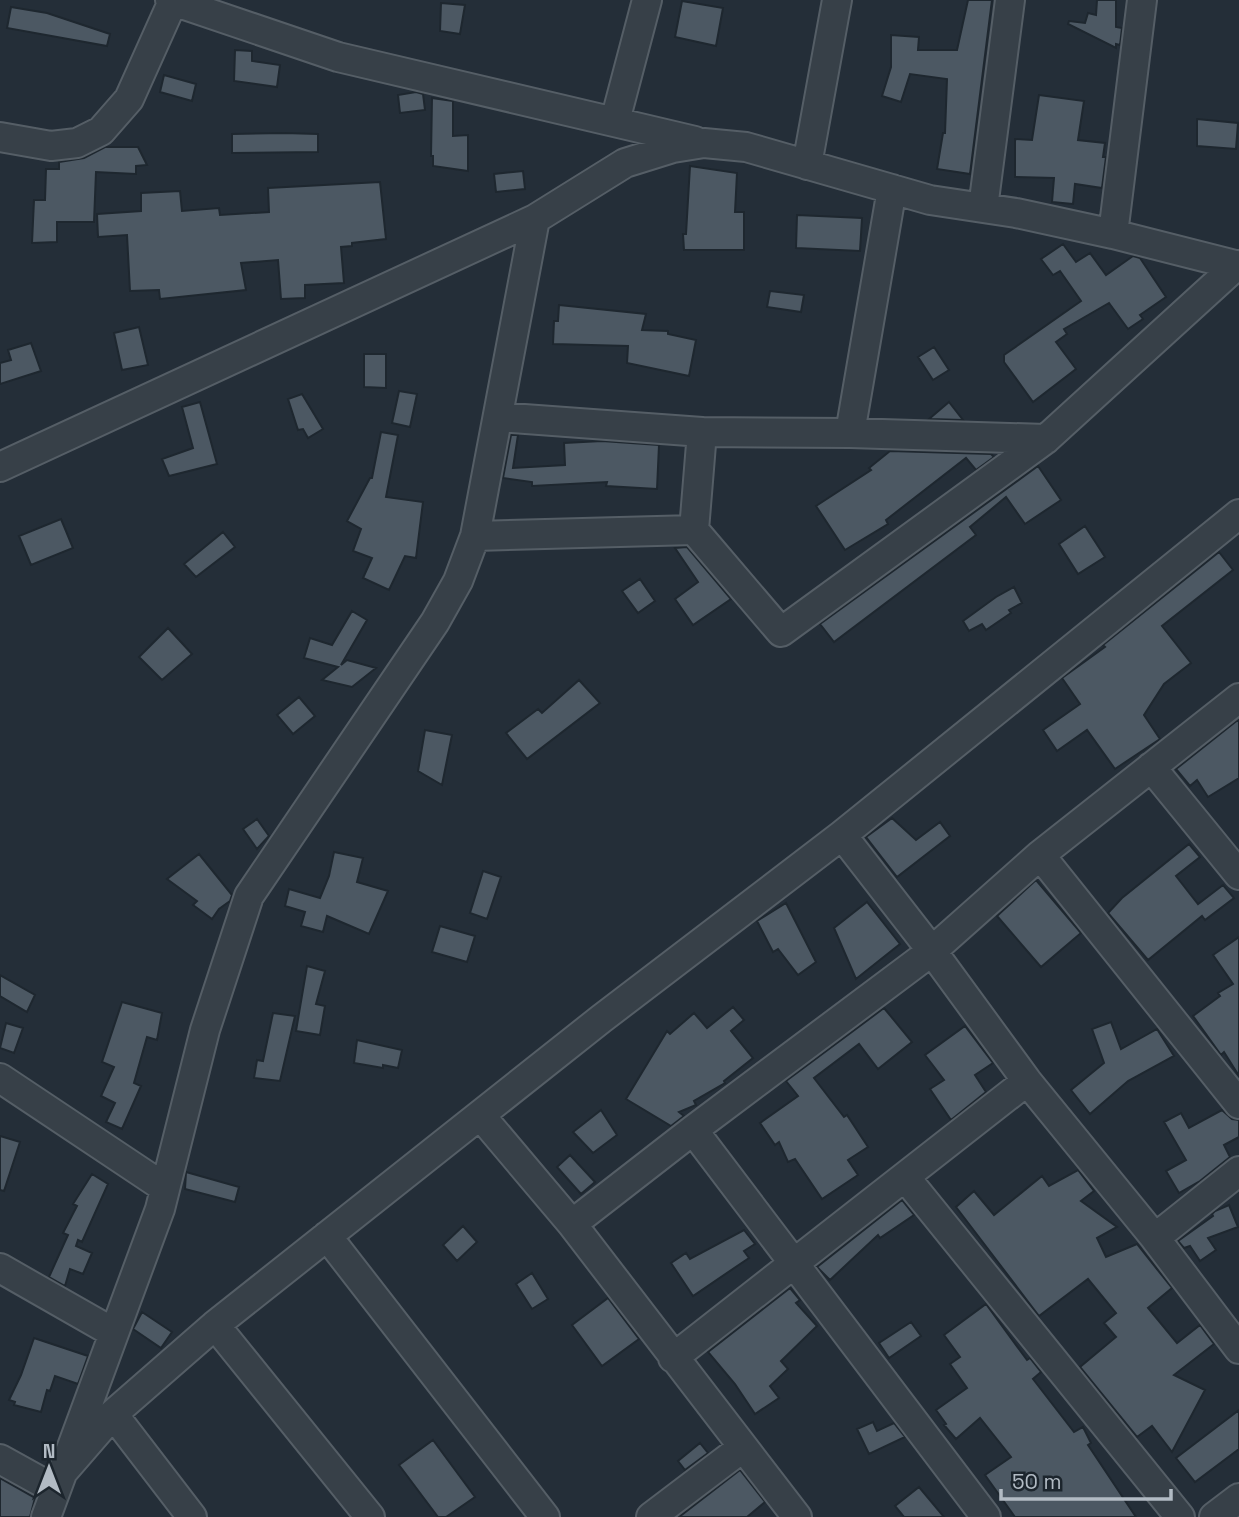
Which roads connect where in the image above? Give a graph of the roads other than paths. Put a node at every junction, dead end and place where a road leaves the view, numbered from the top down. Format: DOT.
graph roads {
  1 [pos="647,0"];
  2 [pos="837,0"];
  3 [pos="1010,0"];
  4 [pos="1142,0"];
  5 [pos="171,1"];
  6 [pos="615,121"];
  7 [pos="0,137"];
  8 [pos="704,143"];
  9 [pos="807,165"];
  10 [pos="892,189"];
  11 [pos="983,208"];
  12 [pos="535,219"];
  13 [pos="1113,234"];
  14 [pos="1238,265"];
  15 [pos="498,416"];
  16 [pos="702,432"];
  17 [pos="850,433"];
  18 [pos="1046,439"];
  19 [pos="0,467"];
  20 [pos="1239,514"];
  21 [pos="694,530"];
  22 [pos="475,536"];
  23 [pos="1239,698"];
  24 [pos="1151,767"];
  25 [pos="842,835"];
  26 [pos="1040,855"];
  27 [pos="1239,875"];
  28 [pos="932,951"];
  29 [pos="0,1078"];
  30 [pos="1027,1082"];
  31 [pos="1239,1104"];
  32 [pos="480,1115"];
  33 [pos="693,1130"];
  34 [pos="1239,1171"];
  35 [pos="905,1177"];
  36 [pos="165,1188"];
  37 [pos="572,1224"];
  38 [pos="327,1236"];
  39 [pos="1155,1238"];
  40 [pos="794,1263"];
  41 [pos="0,1268"];
  42 [pos="215,1325"];
  43 [pos="114,1333"];
  44 [pos="1239,1349"];
  45 [pos="673,1358"];
  46 [pos="113,1414"];
  47 [pos="743,1448"];
  48 [pos="0,1459"];
  49 [pos="59,1482"];
  50 [pos="1239,1497"];
  51 [pos="46,1517"];
  52 [pos="192,1517"];
  53 [pos="370,1517"];
  54 [pos="545,1517"];
  55 [pos="651,1517"];
  56 [pos="797,1517"];
  57 [pos="986,1517"];
  58 [pos="1180,1517"];
  59 [pos="1214,1517"];
  1 -- 6 [label="street"];
  2 -- 9 [label="street"];
  3 -- 11 [label="street"];
  4 -- 13 [label="street"];
  5 -- 6 [label="street"];
  5 -- 7 [label="street"];
  6 -- 8 [label="street"];
  8 -- 9 [label="street"];
  8 -- 12 [label="street"];
  9 -- 10 [label="street"];
  10 -- 11 [label="street"];
  10 -- 17 [label="street"];
  11 -- 13 [label="street"];
  12 -- 15 [label="street"];
  12 -- 19 [label="street"];
  13 -- 14 [label="street"];
  14 -- 18 [label="street"];
  15 -- 16 [label="street"];
  15 -- 22 [label="street"];
  16 -- 17 [label="street"];
  16 -- 21 [label="street"];
  17 -- 18 [label="street"];
  18 -- 21 [label="street"];
  20 -- 25 [label="street"];
  21 -- 22 [label="street"];
  22 -- 36 [label="street"];
  23 -- 24 [label="street"];
  24 -- 26 [label="street"];
  24 -- 27 [label="street"];
  25 -- 28 [label="street"];
  25 -- 32 [label="street"];
  26 -- 28 [label="street"];
  26 -- 31 [label="street"];
  28 -- 30 [label="street"];
  28 -- 33 [label="street"];
  29 -- 36 [label="street"];
  30 -- 35 [label="street"];
  30 -- 39 [label="street"];
  32 -- 37 [label="street"];
  32 -- 38 [label="street"];
  33 -- 37 [label="street"];
  33 -- 40 [label="street"];
  34 -- 39 [label="street"];
  35 -- 40 [label="street"];
  35 -- 58 [label="street"];
  36 -- 43 [label="street"];
  37 -- 45 [label="street"];
  38 -- 42 [label="street"];
  38 -- 54 [label="street"];
  39 -- 44 [label="street"];
  40 -- 45 [label="street"];
  40 -- 57 [label="street"];
  41 -- 43 [label="street"];
  42 -- 46 [label="street"];
  42 -- 53 [label="street"];
  43 -- 49 [label="street"];
  45 -- 47 [label="street"];
  46 -- 49 [label="street"];
  46 -- 52 [label="street"];
  47 -- 55 [label="street"];
  47 -- 56 [label="street"];
  48 -- 49 [label="street"];
  49 -- 51 [label="street"];
  50 -- 59 [label="street"];
}
